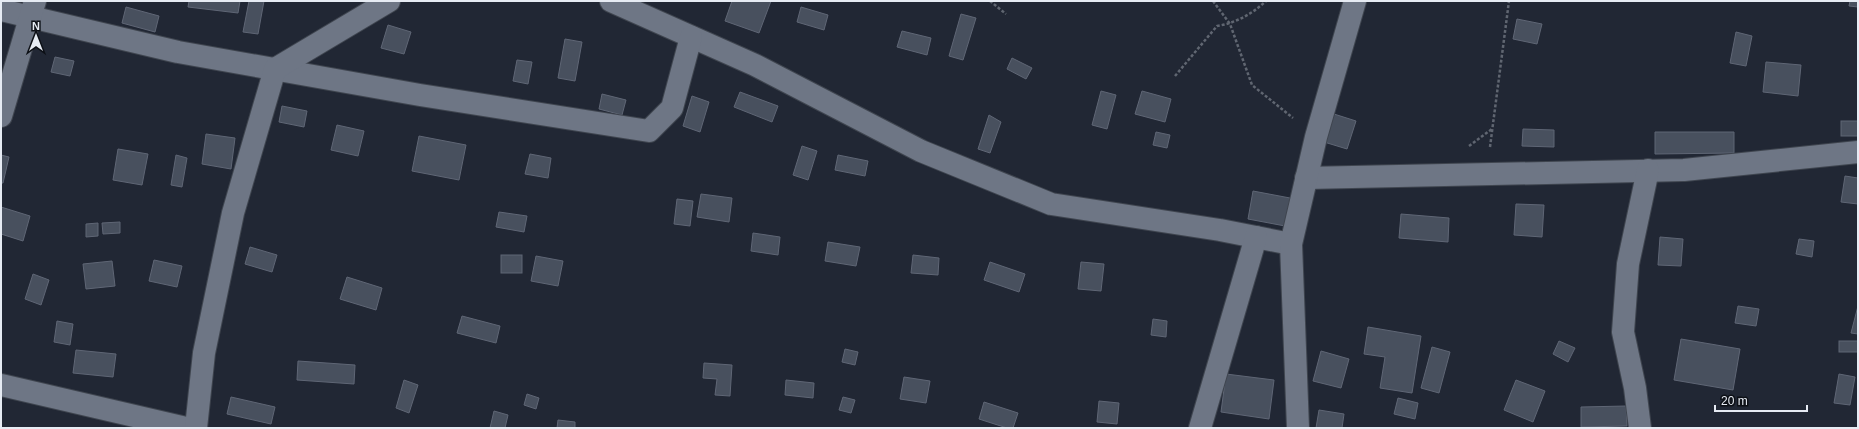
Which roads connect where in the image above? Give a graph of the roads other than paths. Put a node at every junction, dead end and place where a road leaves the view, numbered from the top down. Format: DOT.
graph roads {
  1 [pos="389,1"];
  2 [pos="612,1"];
  3 [pos="1355,1"];
  4 [pos="33,9"];
  5 [pos="1,10"];
  6 [pos="691,37"];
  7 [pos="275,69"];
  8 [pos="1,116"];
  9 [pos="1858,152"];
  10 [pos="1648,170"];
  11 [pos="1306,178"];
  12 [pos="1256,237"];
  13 [pos="1291,244"];
  14 [pos="1,385"];
  15 [pos="186,428"];
  16 [pos="196,428"];
  17 [pos="1200,428"];
  18 [pos="1298,428"];
  19 [pos="1640,428"];
  1 -- 7 [label="street"];
  2 -- 6 [label="street"];
  3 -- 11 [label="street"];
  4 -- 5 [label="street"];
  4 -- 7 [label="street"];
  4 -- 8 [label="street"];
  6 -- 7 [label="street"];
  6 -- 12 [label="street"];
  7 -- 16 [label="street"];
  9 -- 10 [label="street"];
  10 -- 11 [label="street"];
  10 -- 19 [label="street"];
  11 -- 13 [label="street"];
  12 -- 13 [label="street"];
  12 -- 17 [label="street"];
  13 -- 18 [label="street"];
  14 -- 15 [label="street"];
}
